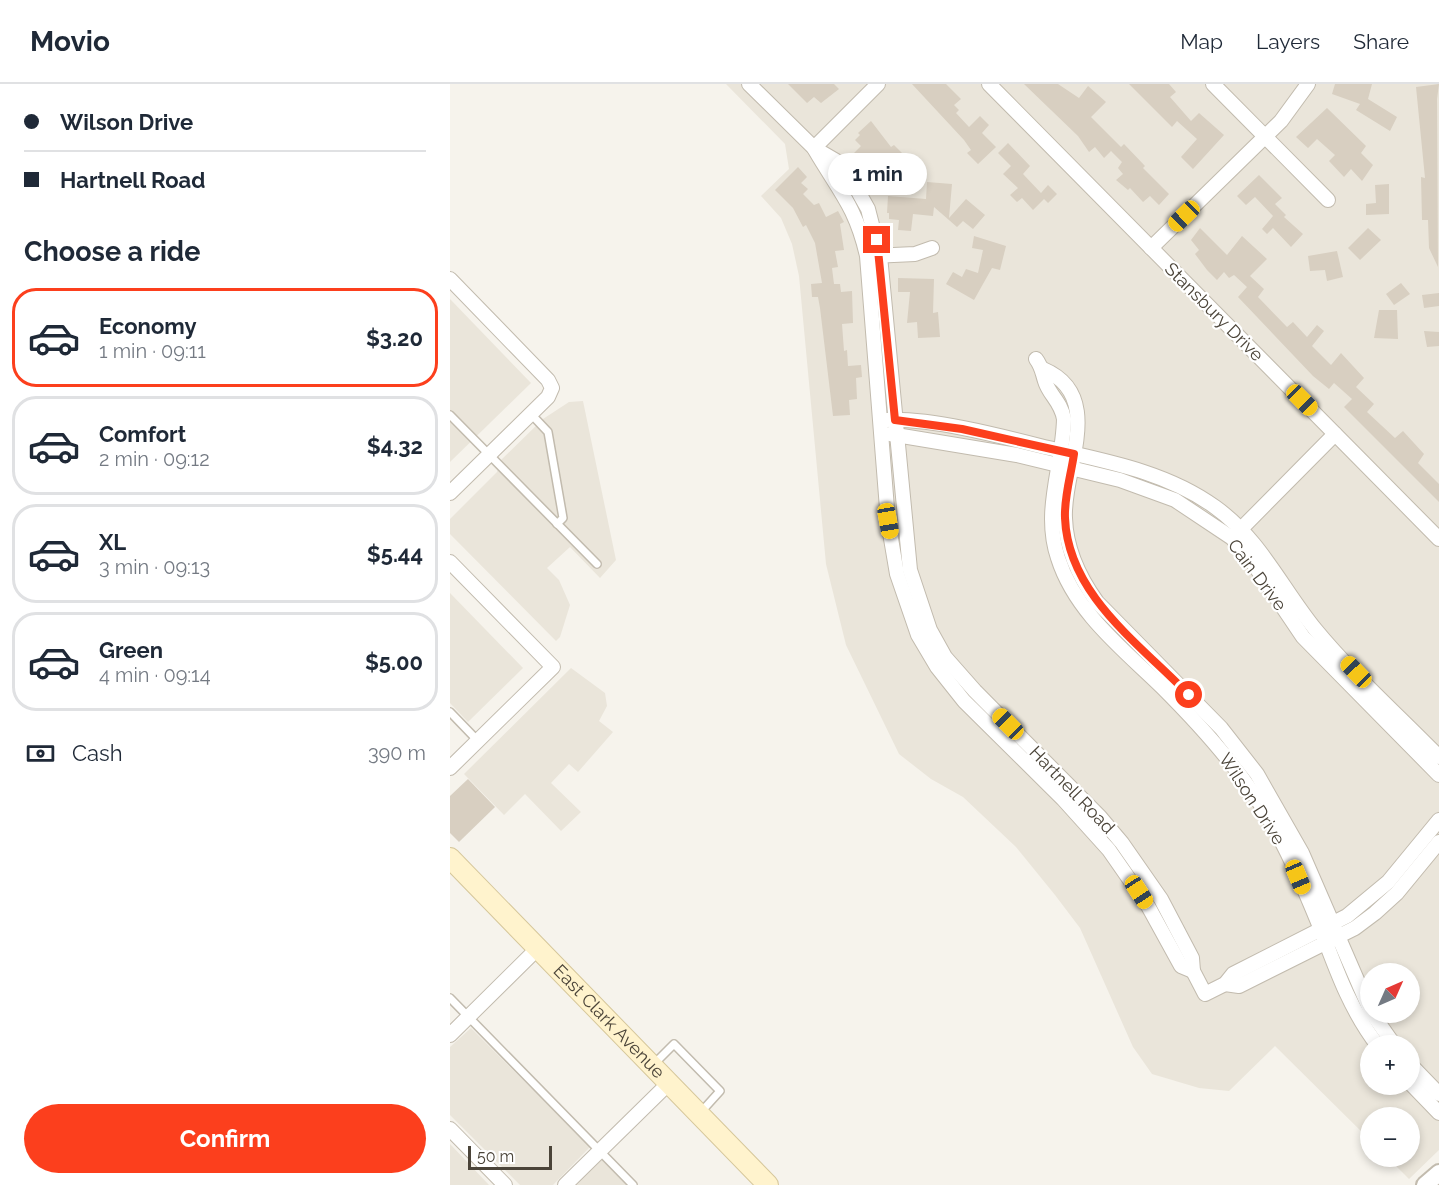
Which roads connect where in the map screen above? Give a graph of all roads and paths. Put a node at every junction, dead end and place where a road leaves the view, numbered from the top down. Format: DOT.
graph roads {
  1 [pos="749,84"];
  2 [pos="878,84"];
  3 [pos="989,84"];
  4 [pos="1214,84"];
  5 [pos="1308,84"];
  6 [pos="1265,137"];
  7 [pos="814,148"];
  8 [pos="1328,200"];
  9 [pos="932,248"];
  10 [pos="1151,248"];
  11 [pos="874,256"];
  12 [pos="450,279"];
  13 [pos="1040,364"];
  14 [pos="531,414"];
  15 [pos="450,416"];
  16 [pos="881,427"];
  17 [pos="895,427"];
  18 [pos="1335,434"];
  19 [pos="489,455"];
  20 [pos="1066,459"];
  21 [pos="450,493"];
  22 [pos="557,524"];
  23 [pos="1237,534"];
  24 [pos="1439,539"];
  25 [pos="450,562"];
  26 [pos="597,564"];
  27 [pos="1168,684"];
  28 [pos="1365,690"];
  29 [pos="975,691"];
  30 [pos="964,701"];
  31 [pos="450,712"];
  32 [pos="478,741"];
  33 [pos="1439,757"];
  34 [pos="450,768"];
  35 [pos="1439,775"];
  36 [pos="1069,794"];
  37 [pos="1439,820"];
  38 [pos="1439,842"];
  39 [pos="450,858"];
  40 [pos="1336,930"];
  41 [pos="1324,937"];
  42 [pos="538,948"];
  43 [pos="1360,986"];
  44 [pos="450,998"];
  45 [pos="468,1017"];
  46 [pos="450,1035"];
  47 [pos="1371,1035"];
  48 [pos="652,1066"];
  49 [pos="1420,1074"];
  50 [pos="669,1083"];
  51 [pos="1420,1093"];
  52 [pos="1439,1094"];
  53 [pos="1439,1113"];
  54 [pos="699,1114"];
  55 [pos="450,1129"];
  56 [pos="599,1151"];
  57 [pos="1439,1173"];
  58 [pos="505,1185"];
  59 [pos="565,1185"];
  60 [pos="633,1185"];
  61 [pos="768,1185"];
  62 [pos="1425,1185"];
  1 -- 7 [label="street, Hartnell Road"];
  2 -- 7 [label="street"];
  3 -- 10 [label="street, Stansbury Drive"];
  4 -- 6 [label="street"];
  5 -- 6 [label="street"];
  6 -- 8 [label="street"];
  6 -- 10 [label="street"];
  7 -- 11 [label="street, Hartnell Road"];
  9 -- 11 [label="street"];
  10 -- 18 [label="street, Stansbury Drive"];
  11 -- 16 [label="street, Hartnell Road"];
  11 -- 17 [label="street, Hartnell Road"];
  12 -- 14 [label="street"];
  13 -- 20 [label="street, Wilson Drive"];
  14 -- 19 [label="street"];
  14 -- 22 [label="lane"];
  15 -- 19 [label="lane"];
  16 -- 17 [label="street, Cain Drive"];
  16 -- 30 [label="street, Hartnell Road"];
  17 -- 20 [label="street, Cain Drive"];
  17 -- 29 [label="street, Hartnell Road"];
  18 -- 23 [label="street"];
  18 -- 24 [label="street, Stansbury Drive"];
  19 -- 21 [label="street"];
  19 -- 22 [label="lane"];
  20 -- 23 [label="street, Cain Drive"];
  20 -- 27 [label="street, Wilson Drive"];
  22 -- 26 [label="lane"];
  23 -- 28 [label="street, Cain Drive"];
  25 -- 32 [label="street"];
  27 -- 40 [label="street, Wilson Drive"];
  27 -- 41 [label="street, Wilson Drive"];
  28 -- 33 [label="street, Cain Drive"];
  28 -- 35 [label="street, Cain Drive"];
  29 -- 30 [label="street"];
  29 -- 36 [label="street, Hartnell Road"];
  30 -- 36 [label="street, Hartnell Road"];
  31 -- 32 [label="lane"];
  32 -- 34 [label="street"];
  36 -- 41 [label="street, Hartnell Road"];
  37 -- 40 [label="street, Hartnell Road"];
  38 -- 40 [label="street, Hartnell Road"];
  39 -- 42 [label="main road, East Clark Avenue"];
  40 -- 41 [label="street, Hartnell Road"];
  40 -- 43 [label="street, Wilson Drive"];
  41 -- 47 [label="street, Wilson Drive"];
  42 -- 45 [label="street"];
  42 -- 48 [label="main road, East Clark Avenue"];
  44 -- 45 [label="lane"];
  45 -- 46 [label="street"];
  45 -- 56 [label="lane"];
  48 -- 50 [label="main road, East Clark Avenue"];
  48 -- 54 [label="lane"];
  49 -- 52 [label="street"];
  50 -- 54 [label="main road, East Clark Avenue"];
  50 -- 56 [label="street"];
  51 -- 53 [label="street"];
  54 -- 61 [label="main road, East Clark Avenue"];
  55 -- 58 [label="street"];
  56 -- 59 [label="street"];
  56 -- 60 [label="lane"];
  57 -- 62 [label="street"];
}
